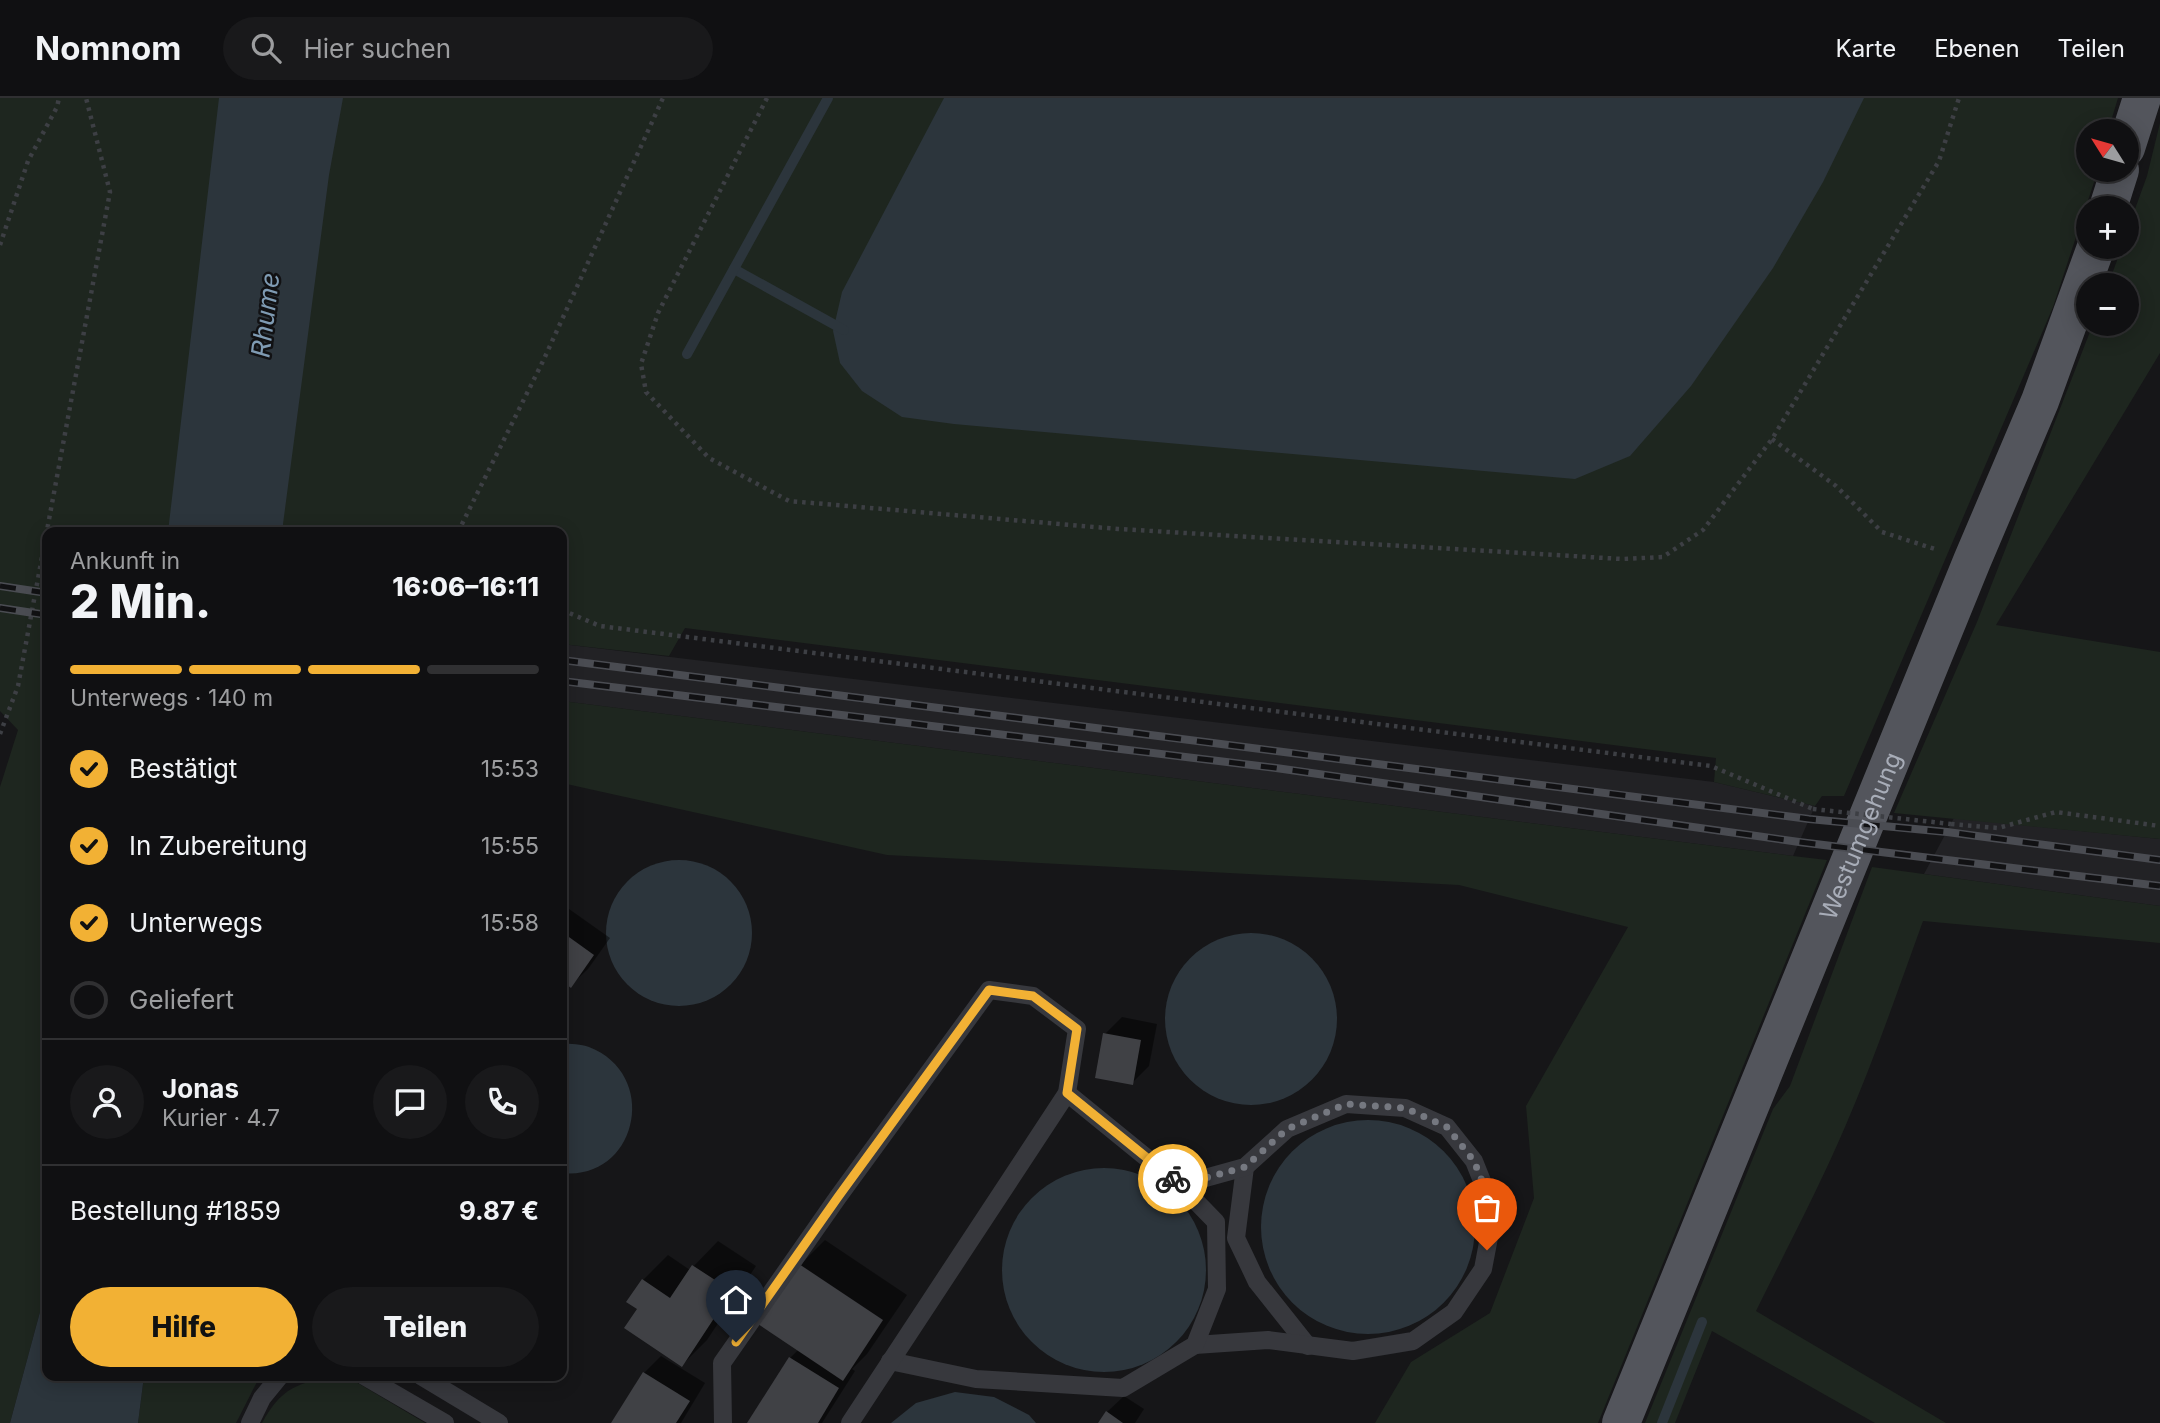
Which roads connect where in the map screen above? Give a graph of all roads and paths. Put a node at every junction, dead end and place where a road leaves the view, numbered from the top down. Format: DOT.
graph roads {
  1 [pos="59,98"];
  2 [pos="86,98"];
  3 [pos="663,98"];
  4 [pos="767,98"];
  5 [pos="1959,98"];
  6 [pos="2142,98"];
  7 [pos="2135,119"];
  8 [pos="0,245"];
  9 [pos="2092,259"];
  10 [pos="1772,439"];
  11 [pos="48,527"];
  12 [pos="460,527"];
  13 [pos="42,557"];
  14 [pos="1972,561"];
  15 [pos="567,612"];
  16 [pos="0,734"];
  17 [pos="2160,826"];
  18 [pos="1067,1093"];
  19 [pos="1245,1167"];
  20 [pos="1180,1185"];
  21 [pos="1195,1345"];
  22 [pos="1308,1346"];
  23 [pos="890,1361"];
  24 [pos="276,1381"];
  25 [pos="373,1381"];
  26 [pos="429,1381"];
  27 [pos="250,1423"];
  28 [pos="445,1423"];
  29 [pos="499,1423"];
  30 [pos="723,1423"];
  31 [pos="850,1423"];
  32 [pos="1621,1423"];
  1 -- 8 [label="path"];
  2 -- 11 [label="path"];
  3 -- 12 [label="path"];
  4 -- 10 [label="path"];
  5 -- 10 [label="path"];
  6 -- 7 [label="main road"];
  9 -- 14 [label="main road, Westumgehung"];
  10 -- 14 [label="path"];
  13 -- 16 [label="path"];
  14 -- 32 [label="main road, Westumgehung"];
  15 -- 17 [label="path, bridge"];
  18 -- 20 [label="lane"];
  18 -- 23 [label="lane"];
  18 -- 30 [label="lane"];
  19 -- 20 [label="lane"];
  19 -- 22 [label="lane"];
  19 -- 22 [label="lane"];
  20 -- 21 [label="lane"];
  21 -- 22 [label="lane"];
  21 -- 23 [label="lane"];
  23 -- 31 [label="lane"];
  24 -- 27 [label="lane"];
  25 -- 28 [label="lane"];
  26 -- 29 [label="lane"];
}
